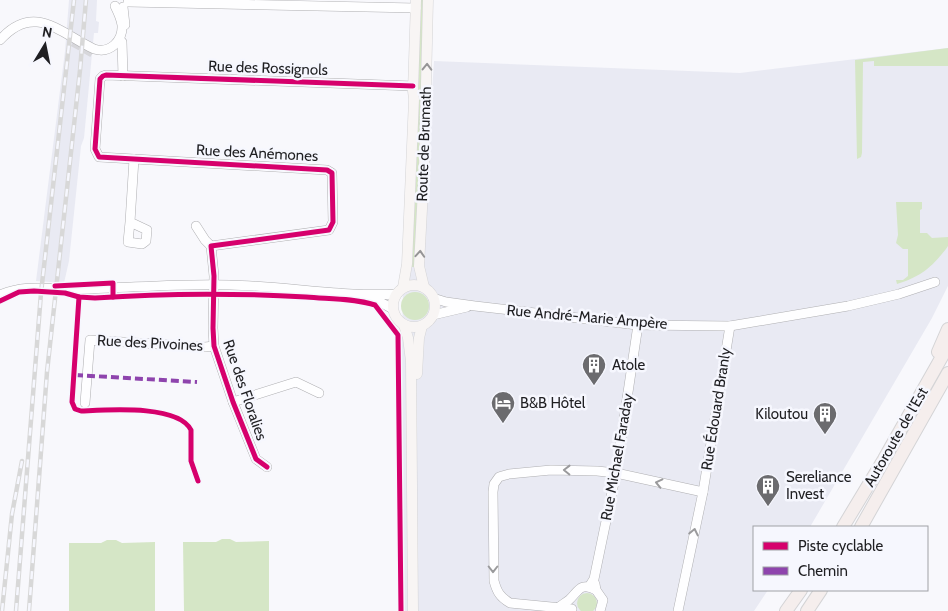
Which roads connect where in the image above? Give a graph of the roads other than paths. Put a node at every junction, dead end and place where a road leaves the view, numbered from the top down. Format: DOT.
graph roads {
  1 [pos="428,0"];
  2 [pos="121,3"];
  3 [pos="416,4"];
  4 [pos="0,40"];
  5 [pos="122,42"];
  6 [pos="94,52"];
  7 [pos="123,76"];
  8 [pos="413,88"];
  9 [pos="134,159"];
  10 [pos="130,222"];
  11 [pos="196,226"];
  12 [pos="211,246"];
  13 [pos="935,282"];
  14 [pos="214,285"];
  15 [pos="424,287"];
  16 [pos="400,290"];
  17 [pos="0,294"];
  18 [pos="367,295"];
  19 [pos="433,298"];
  20 [pos="475,306"];
  21 [pos="393,309"];
  22 [pos="433,315"];
  23 [pos="404,325"];
  24 [pos="638,325"];
  25 [pos="422,326"];
  26 [pos="730,326"];
  27 [pos="948,329"];
  28 [pos="214,346"];
  29 [pos="948,346"];
  30 [pos="948,374"];
  31 [pos="923,389"];
  32 [pos="948,389"];
  33 [pos="319,392"];
  34 [pos="233,402"];
  35 [pos="85,403"];
  36 [pos="267,467"];
  37 [pos="411,469"];
  38 [pos="616,473"];
  39 [pos="703,492"];
  40 [pos="844,526"];
  41 [pos="863,526"];
  42 [pos="863,526"];
  43 [pos="412,569"];
  44 [pos="593,585"];
  45 [pos="800,591"];
  46 [pos="821,591"];
  47 [pos="571,598"];
  48 [pos="559,607"];
  49 [pos="603,609"];
  50 [pos="572,610"];
  51 [pos="407,611"];
  52 [pos="413,611"];
  53 [pos="678,611"];
  54 [pos="786,611"];
  55 [pos="807,611"];
  15 -- 1 [label="main road, Route de Brumath, one-way"];
  2 -- 3 [label="street"];
  2 -- 5 [label="street"];
  2 -- 6 [label="street"];
  3 -- 8 [label="main road, Route de Brumath"];
  4 -- 6 [label="street"];
  5 -- 6 [label="street"];
  5 -- 7 [label="street"];
  7 -- 8 [label="street, Rue des Rossignols"];
  7 -- 9 [label="street, Rue des Anémones"];
  8 -- 16 [label="main road, Route de Brumath"];
  9 -- 10 [label="street"];
  9 -- 12 [label="street, Rue des Anémones"];
  11 -- 12 [label="street"];
  12 -- 14 [label="street"];
  13 -- 26 [label="street, Rue André-Marie Ampère"];
  14 -- 17 [label="street"];
  14 -- 18 [label="street"];
  14 -- 28 [label="street, Rue des Floralies"];
  15 -- 16 [label="main road"];
  15 -- 19 [label="main road"];
  16 -- 18 [label="street"];
  16 -- 21 [label="main road"];
  18 -- 21 [label="street"];
  19 -- 20 [label="street, Rue André-Marie Ampère"];
  19 -- 22 [label="main road"];
  20 -- 22 [label="street, Rue André-Marie Ampère"];
  20 -- 24 [label="street, Rue André-Marie Ampère"];
  21 -- 23 [label="main road"];
  22 -- 25 [label="main road"];
  23 -- 25 [label="main road"];
  23 -- 37 [label="main road"];
  24 -- 26 [label="street, Rue André-Marie Ampère"];
  24 -- 38 [label="street, Rue Michael Faraday"];
  25 -- 37 [label="main road"];
  26 -- 39 [label="street, Rue Édouard Branly"];
  27 -- 31 [label="highway"];
  28 -- 34 [label="street, Rue des Floralies"];
  28 -- 35 [label="street, Rue des Pivoines"];
  29 -- 31 [label="highway, Autoroute de l’Est"];
  30 -- 41 [label="highway, Autoroute de l’Est"];
  31 -- 40 [label="highway, Autoroute de l’Est"];
  32 -- 42 [label="highway"];
  33 -- 34 [label="street"];
  34 -- 36 [label="street, Rue des Floralies"];
  37 -- 43 [label="main road"];
  39 -- 38 [label="street, one-way"];
  38 -- 44 [label="street, Rue Michael Faraday"];
  38 -- 48 [label="street, one-way"];
  53 -- 39 [label="street, Rue Édouard Branly, one-way"];
  43 -- 51 [label="main road"];
  43 -- 52 [label="main road"];
  44 -- 47 [label="street"];
  44 -- 49 [label="street"];
  45 -- 54 [label="highway"];
  46 -- 55 [label="highway"];
  47 -- 48 [label="street"];
  47 -- 50 [label="street"];
  48 -- 50 [label="street"];
}
